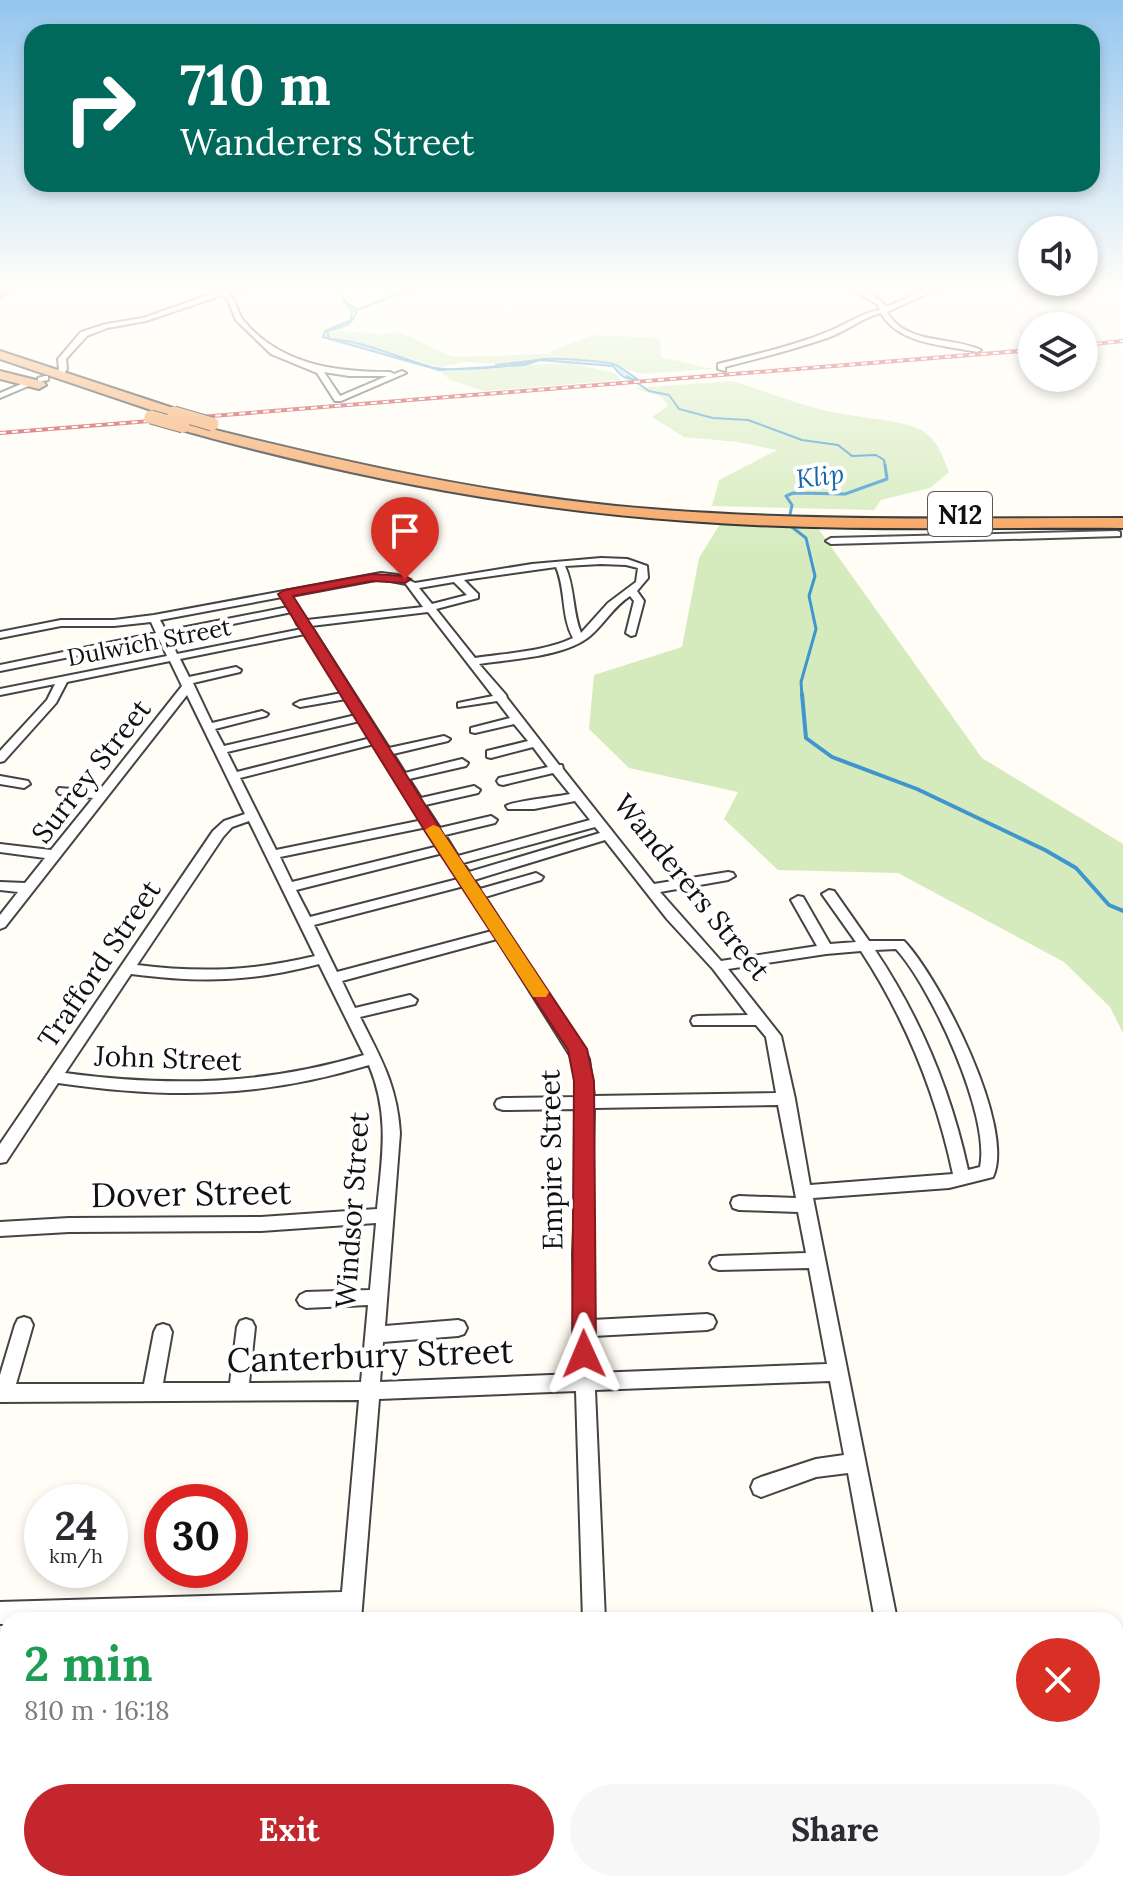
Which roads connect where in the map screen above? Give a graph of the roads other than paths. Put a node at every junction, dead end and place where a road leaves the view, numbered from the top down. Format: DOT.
graph roads {
  1 [pos="16,377"];
  2 [pos="56,377"];
  3 [pos="63,377"];
  4 [pos="322,377"];
  5 [pos="391,377"];
  6 [pos="29,384"];
  7 [pos="90,387"];
  8 [pos="0,396"];
  9 [pos="179,420"];
  10 [pos="1123,515"];
  11 [pos="758,516"];
  12 [pos="798,518"];
  13 [pos="1045,522"];
  14 [pos="1081,531"];
  15 [pos="1121,532"];
  16 [pos="1103,534"];
  17 [pos="831,541"];
  18 [pos="560,565"];
  19 [pos="456,578"];
  20 [pos="412,586"];
  21 [pos="632,591"];
  22 [pos="289,601"];
  23 [pos="430,608"];
  24 [pos="154,618"];
  25 [pos="68,622"];
  26 [pos="305,628"];
  27 [pos="631,633"];
  28 [pos="0,635"];
  29 [pos="164,636"];
  30 [pos="579,639"];
  31 [pos="0,643"];
  32 [pos="175,657"];
  33 [pos="473,662"];
  34 [pos="0,668"];
  35 [pos="236,670"];
  36 [pos="63,679"];
  37 [pos="188,683"];
  38 [pos="0,692"];
  39 [pos="347,695"];
  40 [pos="502,697"];
  41 [pos="300,704"];
  42 [pos="462,705"];
  43 [pos="262,714"];
  44 [pos="361,717"];
  45 [pos="519,719"];
  46 [pos="210,727"];
  47 [pos="475,730"];
  48 [pos="444,739"];
  49 [pos="537,742"];
  50 [pos="380,746"];
  51 [pos="221,750"];
  52 [pos="491,754"];
  53 [pos="0,758"];
  54 [pos="462,763"];
  55 [pos="558,768"];
  56 [pos="234,776"];
  57 [pos="400,778"];
  58 [pos="0,780"];
  59 [pos="503,781"];
  60 [pos="24,784"];
  61 [pos="474,790"];
  62 [pos="63,791"];
  63 [pos="103,795"];
  64 [pos="579,796"];
  65 [pos="416,803"];
  66 [pos="512,806"];
  67 [pos="253,815"];
  68 [pos="491,820"];
  69 [pos="599,822"];
  70 [pos="431,828"];
  71 [pos="609,835"];
  72 [pos="1,848"];
  73 [pos="55,855"];
  74 [pos="271,855"];
  75 [pos="449,855"];
  76 [pos="728,876"];
  77 [pos="536,877"];
  78 [pos="469,885"];
  79 [pos="0,886"];
  80 [pos="29,888"];
  81 [pos="287,888"];
  82 [pos="652,889"];
  83 [pos="829,894"];
  84 [pos="798,900"];
  85 [pos="0,923"];
  86 [pos="304,923"];
  87 [pos="501,933"];
  88 [pos="865,945"];
  89 [pos="826,949"];
  90 [pos="322,959"];
  91 [pos="718,966"];
  92 [pos="128,969"];
  93 [pos="333,978"];
  94 [pos="410,1000"];
  95 [pos="352,1014"];
  96 [pos="761,1020"];
  97 [pos="698,1021"];
  98 [pos="373,1058"];
  99 [pos="54,1077"];
  100 [pos="787,1099"];
  101 [pos="584,1101"];
  102 [pos="503,1104"];
  103 [pos="0,1157"];
  104 [pos="962,1179"];
  105 [pos="805,1198"];
  106 [pos="739,1203"];
  107 [pos="383,1216"];
  108 [pos="0,1229"];
  109 [pos="817,1260"];
  110 [pos="719,1263"];
  111 [pos="377,1297"];
  112 [pos="306,1300"];
  113 [pos="707,1322"];
  114 [pos="24,1325"];
  115 [pos="246,1327"];
  116 [pos="458,1328"];
  117 [pos="584,1328"];
  118 [pos="163,1332"];
  119 [pos="373,1335"];
  120 [pos="838,1372"];
  121 [pos="585,1380"];
  122 [pos="368,1391"];
  123 [pos="238,1392"];
  124 [pos="2,1393"];
  125 [pos="152,1393"];
  126 [pos="856,1463"];
  127 [pos="761,1487"];
  128 [pos="350,1611"];
  129 [pos="175,1612"];
  130 [pos="594,1612"];
  131 [pos="884,1612"];
  1 -- 9 [label="highway, N12, bridge"];
  2 -- 7 [label="highway, N12"];
  3 -- 7 [label="highway"];
  4 -- 5 [label="street"];
  6 -- 8 [label="street"];
  7 -- 9 [label="highway, N12"];
  9 -- 11 [label="highway, N12, bridge"];
  9 -- 11 [label="highway, N12"];
  10 -- 12 [label="highway, N12"];
  11 -- 12 [label="highway, N12"];
  12 -- 13 [label="highway, N12"];
  13 -- 14 [label="street"];
  13 -- 15 [label="highway, N12"];
  14 -- 15 [label="street"];
  14 -- 16 [label="street"];
  15 -- 16 [label="street"];
  16 -- 17 [label="street"];
  18 -- 19 [label="street"];
  18 -- 21 [label="street"];
  18 -- 30 [label="street"];
  19 -- 20 [label="street"];
  19 -- 23 [label="street, Dulwich Street"];
  20 -- 22 [label="street"];
  20 -- 23 [label="street, Wanderers Street"];
  21 -- 27 [label="street"];
  21 -- 30 [label="street"];
  22 -- 24 [label="street"];
  22 -- 26 [label="street, Empire Street"];
  22 -- 29 [label="street"];
  23 -- 26 [label="street, Dulwich Street"];
  23 -- 33 [label="street, Wanderers Street"];
  24 -- 25 [label="street"];
  24 -- 29 [label="street, Windsor Street"];
  25 -- 28 [label="street"];
  25 -- 31 [label="street"];
  26 -- 32 [label="street, Dulwich Street"];
  26 -- 39 [label="street, Empire Street"];
  29 -- 32 [label="street, Windsor Street"];
  29 -- 34 [label="street"];
  30 -- 33 [label="street"];
  32 -- 36 [label="street, Dulwich Street"];
  32 -- 37 [label="street, Windsor Street"];
  33 -- 40 [label="street, Wanderers Street"];
  35 -- 37 [label="street"];
  36 -- 38 [label="street, Dulwich Street"];
  36 -- 53 [label="street"];
  37 -- 46 [label="street, Windsor Street"];
  37 -- 63 [label="street, Surrey Street"];
  39 -- 41 [label="street"];
  39 -- 44 [label="street, Empire Street"];
  40 -- 42 [label="street"];
  40 -- 45 [label="street, Wanderers Street"];
  43 -- 46 [label="street"];
  44 -- 50 [label="street, Empire Street"];
  44 -- 51 [label="street"];
  45 -- 47 [label="street"];
  45 -- 49 [label="street, Wanderers Street"];
  46 -- 51 [label="street, Windsor Street"];
  48 -- 50 [label="street"];
  49 -- 52 [label="street"];
  49 -- 55 [label="street, Wanderers Street"];
  50 -- 56 [label="street"];
  50 -- 57 [label="street, Empire Street"];
  51 -- 56 [label="street, Windsor Street"];
  54 -- 57 [label="street"];
  55 -- 59 [label="street"];
  55 -- 64 [label="street, Wanderers Street"];
  56 -- 67 [label="street, Windsor Street"];
  57 -- 65 [label="street, Empire Street"];
  58 -- 60 [label="street"];
  61 -- 65 [label="street"];
  62 -- 63 [label="street"];
  63 -- 73 [label="street, Surrey Street"];
  64 -- 66 [label="street"];
  64 -- 69 [label="street, Wanderers Street"];
  65 -- 70 [label="street, Empire Street"];
  67 -- 74 [label="street, Windsor Street"];
  67 -- 92 [label="street, Trafford Street"];
  68 -- 70 [label="street"];
  69 -- 71 [label="street, Wanderers Street"];
  69 -- 75 [label="street"];
  70 -- 74 [label="street"];
  70 -- 75 [label="street, Empire Street"];
  71 -- 78 [label="street"];
  71 -- 82 [label="street, Wanderers Street"];
  72 -- 73 [label="street"];
  73 -- 80 [label="street, Surrey Street"];
  74 -- 81 [label="street, Windsor Street"];
  75 -- 78 [label="street, Empire Street"];
  75 -- 81 [label="street"];
  76 -- 82 [label="street"];
  77 -- 78 [label="street"];
  78 -- 86 [label="street"];
  78 -- 87 [label="street, Empire Street"];
  79 -- 80 [label="street"];
  80 -- 85 [label="street, Surrey Street"];
  81 -- 86 [label="street, Windsor Street"];
  82 -- 91 [label="street, Wanderers Street"];
  83 -- 88 [label="street"];
  84 -- 89 [label="street"];
  86 -- 90 [label="street, Windsor Street"];
  87 -- 93 [label="street"];
  87 -- 101 [label="street, Empire Street"];
  88 -- 89 [label="street"];
  88 -- 104 [label="street"];
  88 -- 104 [label="street"];
  89 -- 91 [label="street"];
  90 -- 92 [label="street"];
  90 -- 93 [label="street, Windsor Street"];
  91 -- 96 [label="street, Wanderers Street"];
  92 -- 99 [label="street, Trafford Street"];
  93 -- 95 [label="street, Windsor Street"];
  94 -- 95 [label="street"];
  95 -- 98 [label="street, Windsor Street"];
  96 -- 97 [label="street"];
  96 -- 100 [label="street, Wanderers Street"];
  98 -- 99 [label="street, John Street"];
  98 -- 107 [label="street, Windsor Street"];
  99 -- 103 [label="street, Trafford Street"];
  100 -- 101 [label="street"];
  100 -- 105 [label="street, Wanderers Street"];
  101 -- 102 [label="street"];
  101 -- 117 [label="street, Empire Street"];
  104 -- 105 [label="street"];
  105 -- 106 [label="street"];
  105 -- 109 [label="street, Wanderers Street"];
  107 -- 108 [label="street, Dover Street"];
  107 -- 111 [label="street, Windsor Street"];
  109 -- 110 [label="street"];
  109 -- 120 [label="street, Wanderers Street"];
  111 -- 112 [label="street"];
  111 -- 119 [label="street, Windsor Street"];
  113 -- 117 [label="street"];
  114 -- 124 [label="street"];
  115 -- 123 [label="street"];
  116 -- 119 [label="street"];
  117 -- 121 [label="street, Empire Street"];
  118 -- 125 [label="street"];
  119 -- 122 [label="street, Windsor Street"];
  120 -- 121 [label="street, Canterbury Street"];
  120 -- 126 [label="street, Wanderers Street"];
  121 -- 122 [label="street, Canterbury Street"];
  121 -- 130 [label="street, Empire Street"];
  122 -- 123 [label="street, Canterbury Street"];
  122 -- 128 [label="street, Windsor Street"];
  123 -- 125 [label="street, Canterbury Street"];
  124 -- 125 [label="street, Canterbury Street"];
  126 -- 127 [label="street"];
  126 -- 131 [label="street, Wanderers Street"];
  128 -- 129 [label="street"];
}
